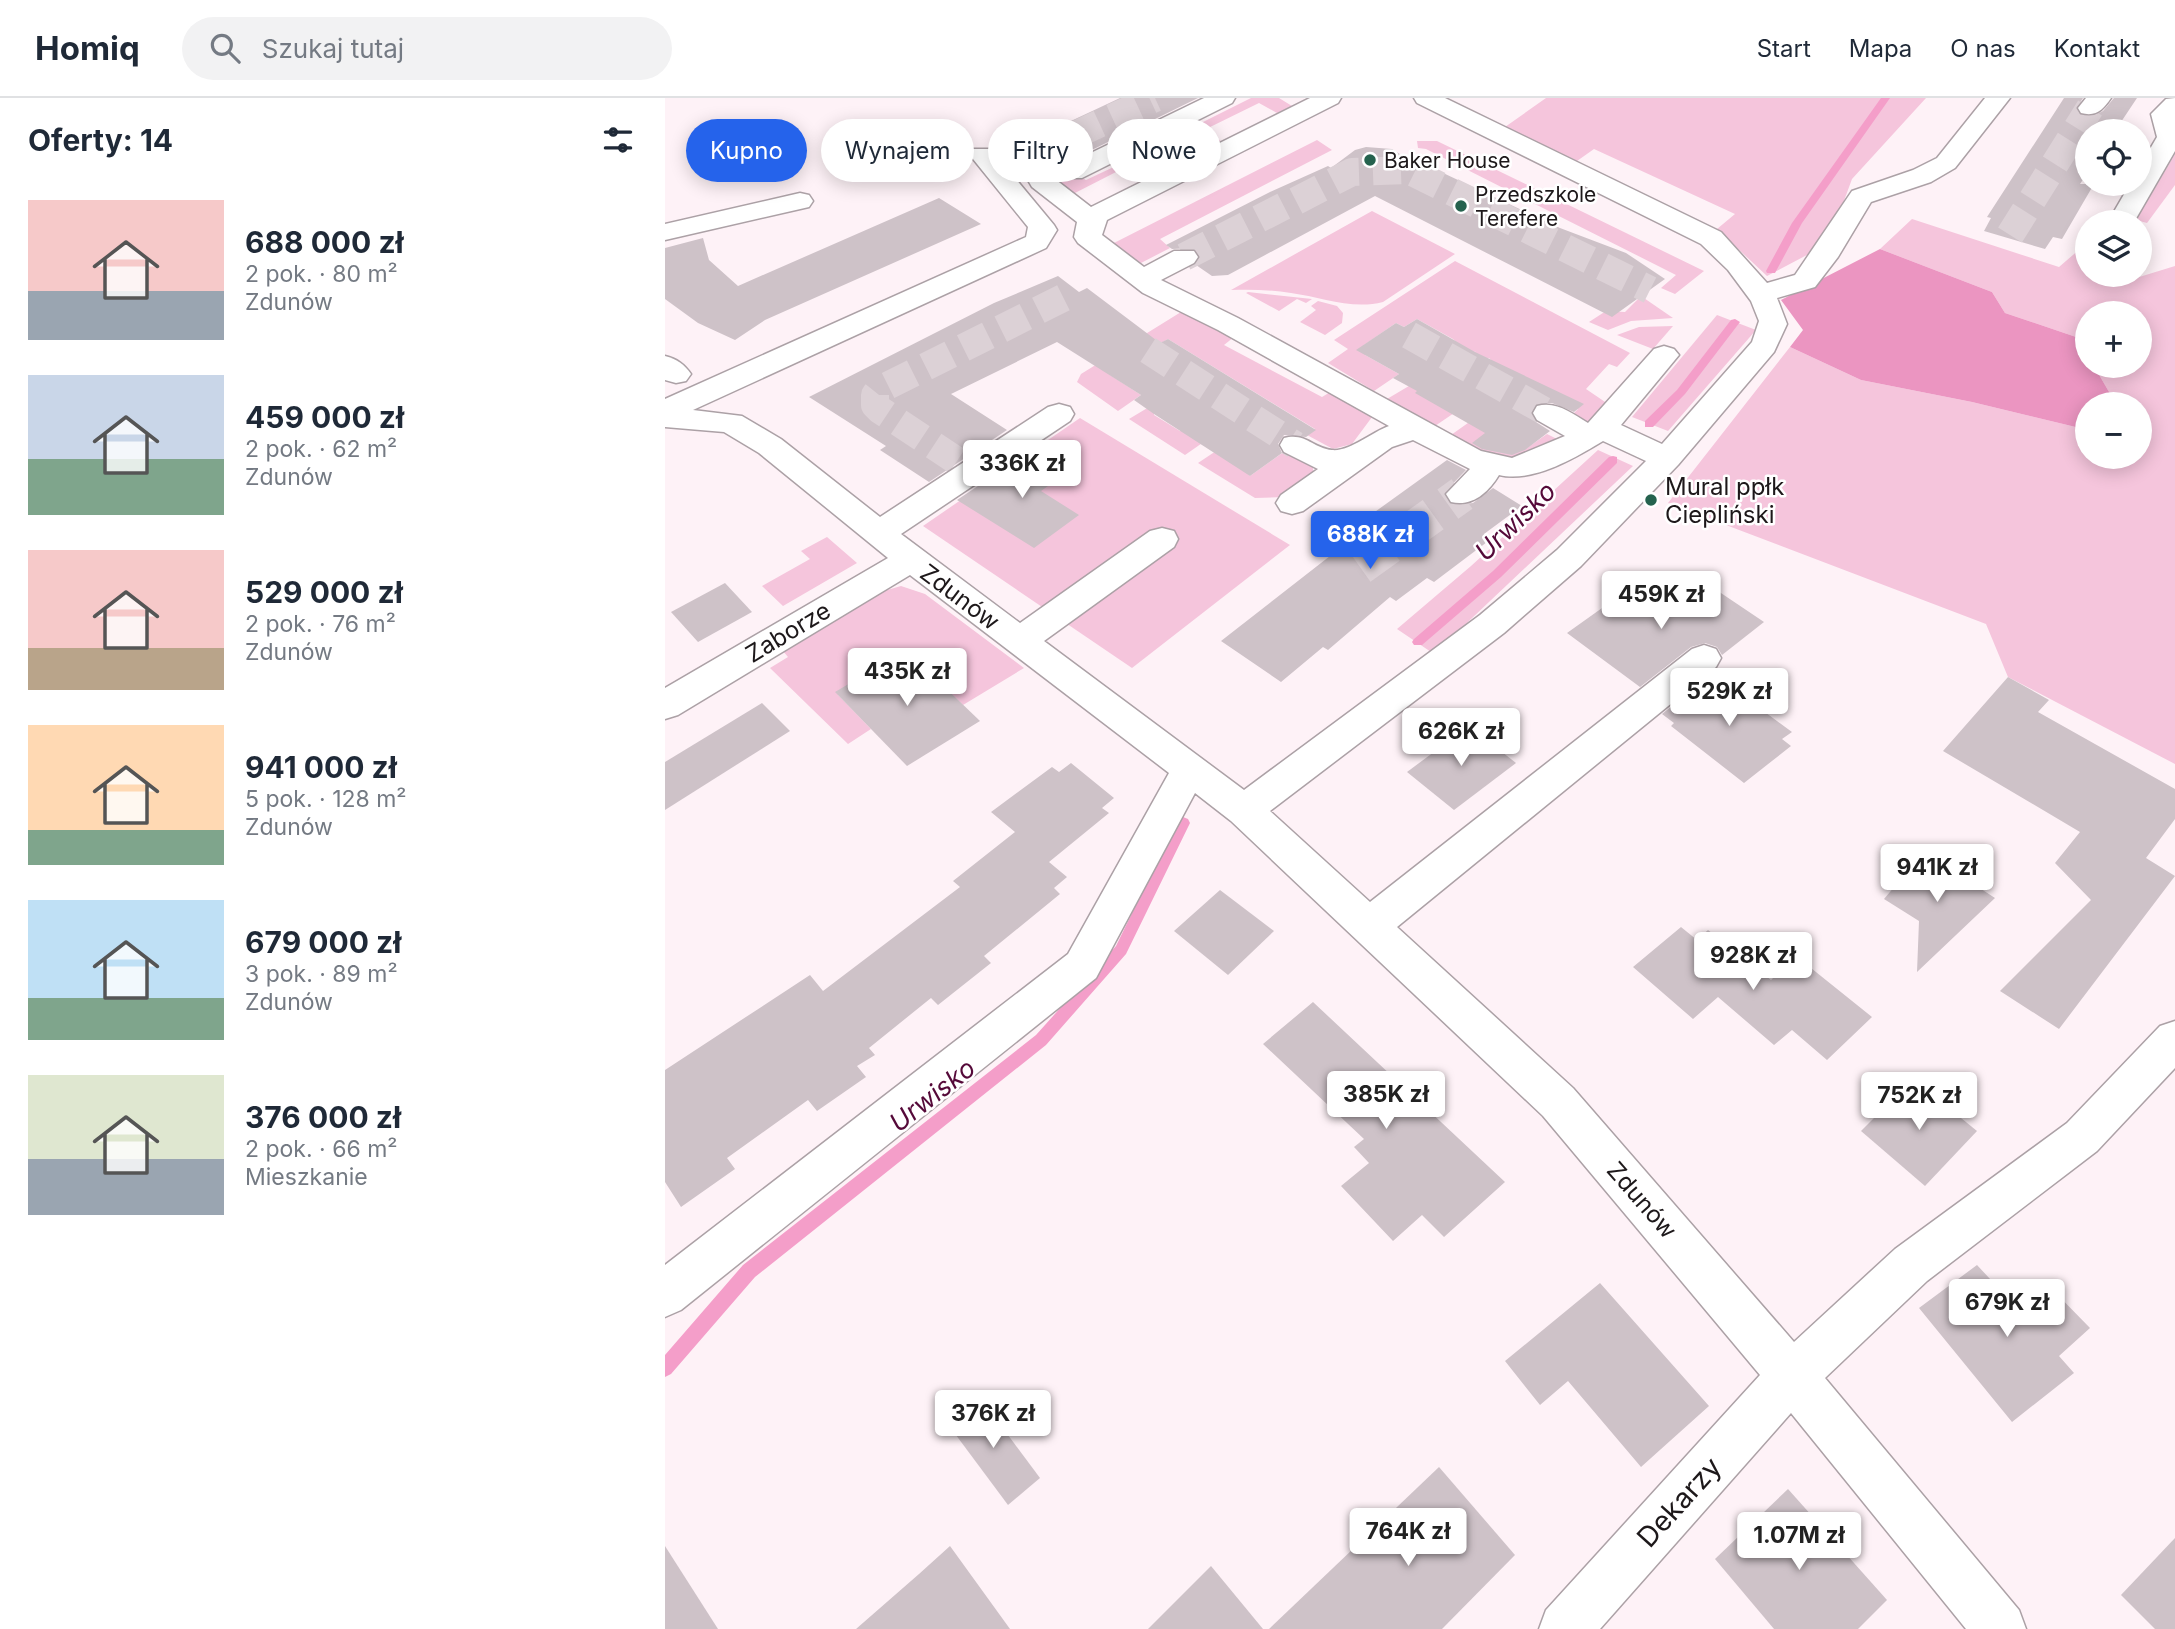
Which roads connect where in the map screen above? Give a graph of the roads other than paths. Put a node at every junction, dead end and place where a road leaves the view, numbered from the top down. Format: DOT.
graph roads {
  1 [pos="1223,98"];
  2 [pos="1329,98"];
  3 [pos="1426,98"];
  4 [pos="1998,98"];
  5 [pos="2175,104"];
  6 [pos="1180,119"];
  7 [pos="1221,152"];
  8 [pos="982,154"];
  9 [pos="1044,182"];
  10 [pos="1163,182"];
  11 [pos="800,201"];
  12 [pos="2128,210"];
  13 [pos="1091,220"];
  14 [pos="665,232"];
  15 [pos="1184,257"];
  16 [pos="1141,279"];
  17 [pos="1760,294"];
  18 [pos="1664,355"];
  19 [pos="1548,413"];
  20 [pos="665,414"];
  21 [pos="1059,414"];
  22 [pos="1595,432"];
  23 [pos="1386,435"];
  24 [pos="1295,444"];
  25 [pos="1667,458"];
  26 [pos="1489,465"];
  27 [pos="1462,494"];
  28 [pos="1292,503"];
  29 [pos="878,534"];
  30 [pos="1162,538"];
  31 [pos="911,559"];
  32 [pos="1020,641"];
  33 [pos="1703,658"];
  34 [pos="665,705"];
  35 [pos="1190,768"];
  36 [pos="1244,810"];
  37 [pos="1369,926"];
  38 [pos="2175,1039"];
  39 [pos="665,1294"];
  40 [pos="1792,1376"];
  41 [pos="1565,1629"];
  42 [pos="2000,1629"];
  1 -- 6 [label="street"];
  2 -- 7 [label="street"];
  3 -- 17 [label="street"];
  4 -- 17 [label="street"];
  5 -- 12 [label="street"];
  8 -- 20 [label="street"];
  9 -- 13 [label="street"];
  10 -- 13 [label="street"];
  11 -- 14 [label="street"];
  13 -- 16 [label="street"];
  15 -- 16 [label="street"];
  16 -- 23 [label="street"];
  17 -- 25 [label="street"];
  18 -- 22 [label="street"];
  19 -- 22 [label="street"];
  20 -- 29 [label="street, Zdunów"];
  21 -- 29 [label="street"];
  22 -- 25 [label="street"];
  22 -- 26 [label="street"];
  23 -- 24 [label="street"];
  23 -- 26 [label="street"];
  23 -- 28 [label="street"];
  25 -- 36 [label="street"];
  26 -- 27 [label="street"];
  29 -- 31 [label="street, Zdunów"];
  30 -- 32 [label="street"];
  31 -- 32 [label="street, Zdunów"];
  31 -- 34 [label="street, Zaborze"];
  32 -- 35 [label="street, Zdunów"];
  33 -- 37 [label="street"];
  35 -- 36 [label="street, Zdunów"];
  35 -- 39 [label="street"];
  36 -- 37 [label="street, Zdunów"];
  37 -- 40 [label="street, Zdunów"];
  38 -- 40 [label="street, Dekarzy"];
  40 -- 41 [label="street, Dekarzy"];
  40 -- 42 [label="street, Zdunów"];
}
